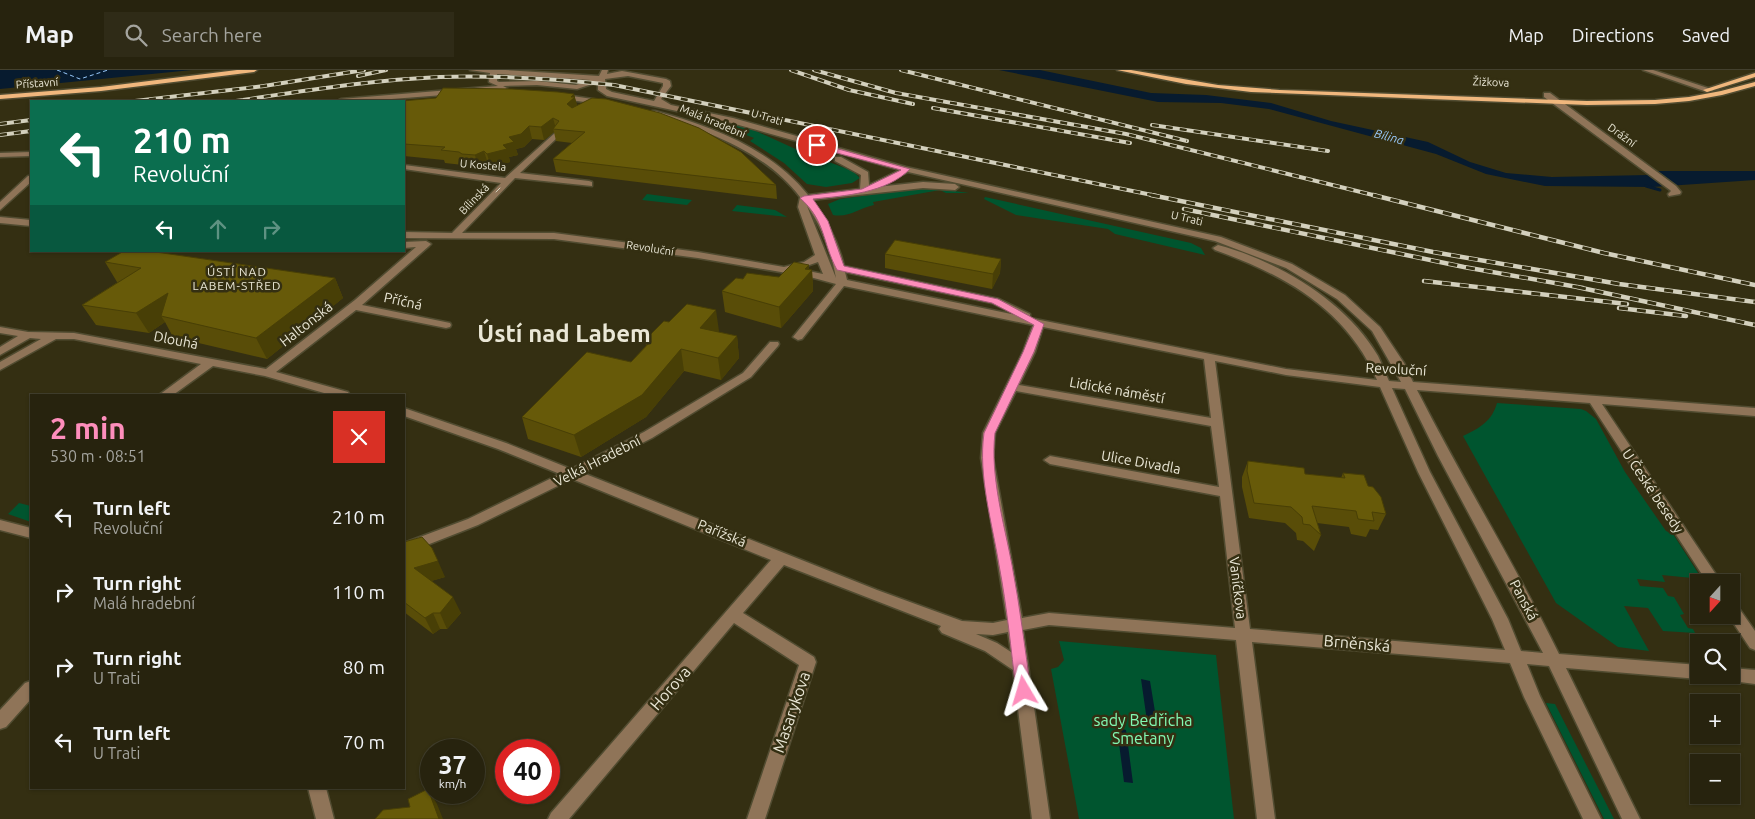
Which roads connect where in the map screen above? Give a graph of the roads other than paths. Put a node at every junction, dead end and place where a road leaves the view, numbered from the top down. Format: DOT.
graph roads {
  1 [pos="232,70"];
  2 [pos="254,70"];
  3 [pos="473,70"];
  4 [pos="614,70"];
  5 [pos="1120,70"];
  6 [pos="1146,70"];
  7 [pos="1646,70"];
  8 [pos="494,72"];
  9 [pos="604,73"];
  10 [pos="630,74"];
  11 [pos="1755,75"];
  12 [pos="1755,84"];
  13 [pos="1225,85"];
  14 [pos="573,87"];
  15 [pos="1710,90"];
  16 [pos="446,92"];
  17 [pos="516,93"];
  18 [pos="547,95"];
  19 [pos="0,96"];
  20 [pos="1550,98"];
  21 [pos="353,100"];
  22 [pos="600,102"];
  23 [pos="672,106"];
  24 [pos="590,107"];
  25 [pos="730,120"];
  26 [pos="556,134"];
  27 [pos="30,154"];
  28 [pos="0,155"];
  29 [pos="838,159"];
  30 [pos="405,168"];
  31 [pos="413,169"];
  32 [pos="903,172"];
  33 [pos="405,175"];
  34 [pos="511,178"];
  35 [pos="30,179"];
  36 [pos="589,184"];
  37 [pos="956,187"];
  38 [pos="864,191"];
  39 [pos="1673,191"];
  40 [pos="804,198"];
  41 [pos="0,207"];
  42 [pos="0,220"];
  43 [pos="30,223"];
  44 [pos="405,228"];
  45 [pos="452,231"];
  46 [pos="405,235"];
  47 [pos="405,244"];
  48 [pos="821,253"];
  49 [pos="840,268"];
  50 [pos="776,269"];
  51 [pos="830,279"];
  52 [pos="842,282"];
  53 [pos="357,304"];
  54 [pos="1039,324"];
  55 [pos="446,325"];
  56 [pos="0,330"];
  57 [pos="28,335"];
  58 [pos="53,337"];
  59 [pos="798,337"];
  60 [pos="774,344"];
  61 [pos="0,352"];
  62 [pos="1209,356"];
  63 [pos="211,362"];
  64 [pos="0,367"];
  65 [pos="271,370"];
  66 [pos="1384,383"];
  67 [pos="1410,384"];
  68 [pos="1012,387"];
  69 [pos="166,394"];
  70 [pos="340,394"];
  71 [pos="1593,399"];
  72 [pos="405,412"];
  73 [pos="1755,412"];
  74 [pos="1217,423"];
  75 [pos="1050,460"];
  76 [pos="573,474"];
  77 [pos="1226,493"];
  78 [pos="0,525"];
  79 [pos="30,533"];
  80 [pos="405,549"];
  81 [pos="782,557"];
  82 [pos="1709,574"];
  83 [pos="872,594"];
  84 [pos="732,615"];
  85 [pos="1740,622"];
  86 [pos="1015,624"];
  87 [pos="1243,634"];
  88 [pos="1755,644"];
  89 [pos="1517,656"];
  90 [pos="1553,660"];
  91 [pos="1021,667"];
  92 [pos="1690,671"];
  93 [pos="1740,676"];
  94 [pos="1755,677"];
  95 [pos="30,689"];
  96 [pos="0,722"];
  97 [pos="317,789"];
  98 [pos="325,819"];
  99 [pos="557,819"];
  100 [pos="756,819"];
  101 [pos="1041,819"];
  102 [pos="1266,819"];
  103 [pos="1592,819"];
  104 [pos="1631,819"];
  1 -- 19 [label="main road, Přístavní"];
  2 -- 19 [label="main road, Přístavní"];
  3 -- 8 [label="street"];
  4 -- 10 [label="street"];
  5 -- 13 [label="main road"];
  6 -- 13 [label="main road"];
  7 -- 15 [label="street"];
  8 -- 9 [label="street"];
  8 -- 14 [label="street"];
  9 -- 10 [label="street"];
  9 -- 14 [label="street"];
  9 -- 23 [label="street, Malá hradební"];
  10 -- 23 [label="street"];
  11 -- 15 [label="main road, Žižkova"];
  12 -- 20 [label="main road, Žižkova"];
  13 -- 20 [label="main road, Žižkova"];
  14 -- 16 [label="street"];
  15 -- 20 [label="main road, Žižkova"];
  16 -- 17 [label="street"];
  16 -- 21 [label="street"];
  18 -- 22 [label="street, Malá hradební"];
  20 -- 39 [label="street, Drážní"];
  22 -- 24 [label="street"];
  22 -- 40 [label="street, Malá hradební"];
  23 -- 25 [label="street, Malá hradební"];
  25 -- 29 [label="street, U Trati"];
  25 -- 32 [label="street, U Trati"];
  26 -- 34 [label="street, Bílinská"];
  27 -- 28 [label="street"];
  29 -- 32 [label="street, U Trati"];
  29 -- 38 [label="street, U Trati"];
  30 -- 31 [label="street, U Kostela"];
  31 -- 33 [label="street"];
  31 -- 34 [label="street, U Kostela"];
  32 -- 37 [label="street, U Trati"];
  32 -- 38 [label="street, U Trati"];
  32 -- 67 [label="street, U Trati"];
  34 -- 36 [label="street, U Kostela"];
  34 -- 45 [label="street, Bílinská"];
  35 -- 41 [label="street"];
  37 -- 38 [label="street, U Trati"];
  37 -- 66 [label="street, U Trati"];
  38 -- 40 [label="street, U Trati"];
  40 -- 48 [label="street"];
  40 -- 49 [label="street, Malá hradební"];
  42 -- 43 [label="street"];
  44 -- 45 [label="street"];
  45 -- 46 [label="street"];
  45 -- 50 [label="street, Revoluční"];
  47 -- 53 [label="street, Haltonská"];
  48 -- 50 [label="street"];
  48 -- 51 [label="street"];
  49 -- 52 [label="street"];
  49 -- 54 [label="street, Revoluční"];
  50 -- 51 [label="street, Revoluční"];
  51 -- 52 [label="street, Revoluční"];
  52 -- 54 [label="street, Revoluční"];
  52 -- 59 [label="street"];
  53 -- 55 [label="street, Příčná"];
  53 -- 65 [label="street, Haltonská"];
  54 -- 62 [label="street, Revoluční"];
  54 -- 68 [label="street"];
  56 -- 57 [label="street, Dlouhá"];
  57 -- 58 [label="street, Dlouhá"];
  57 -- 61 [label="street"];
  58 -- 63 [label="street, Dlouhá"];
  58 -- 64 [label="street"];
  60 -- 76 [label="street, Velká Hradební"];
  62 -- 66 [label="street, Revoluční"];
  62 -- 74 [label="street, Vaníčkova"];
  63 -- 69 [label="street"];
  63 -- 70 [label="street, Dlouhá"];
  66 -- 67 [label="street, Revoluční"];
  66 -- 89 [label="street"];
  67 -- 71 [label="street, Revoluční"];
  67 -- 90 [label="street, Panská"];
  68 -- 74 [label="street, Lidické náměstí"];
  68 -- 86 [label="street"];
  71 -- 73 [label="street, Revoluční"];
  71 -- 82 [label="street, U České besedy"];
  72 -- 76 [label="street"];
  74 -- 77 [label="street, Vaníčkova"];
  75 -- 77 [label="street, Ulice Divadla"];
  76 -- 80 [label="street, Velká Hradební"];
  76 -- 81 [label="street, Pařížská"];
  77 -- 87 [label="street, Vaníčkova"];
  78 -- 79 [label="street"];
  81 -- 83 [label="street, Pařížská"];
  81 -- 84 [label="street, Horova"];
  83 -- 86 [label="street, Pařížská"];
  83 -- 91 [label="street, Pařížská"];
  84 -- 99 [label="street, Horova"];
  84 -- 100 [label="street, Masarykova"];
  85 -- 88 [label="street"];
  86 -- 87 [label="street, Brněnská"];
  86 -- 91 [label="street"];
  87 -- 89 [label="street, Brněnská"];
  87 -- 102 [label="street, Vaníčkova"];
  89 -- 90 [label="street, Brněnská"];
  89 -- 103 [label="street"];
  90 -- 92 [label="street, Brněnská"];
  90 -- 104 [label="street, Panská"];
  91 -- 101 [label="street"];
  93 -- 94 [label="street"];
  95 -- 96 [label="street"];
  97 -- 98 [label="street"];
}
